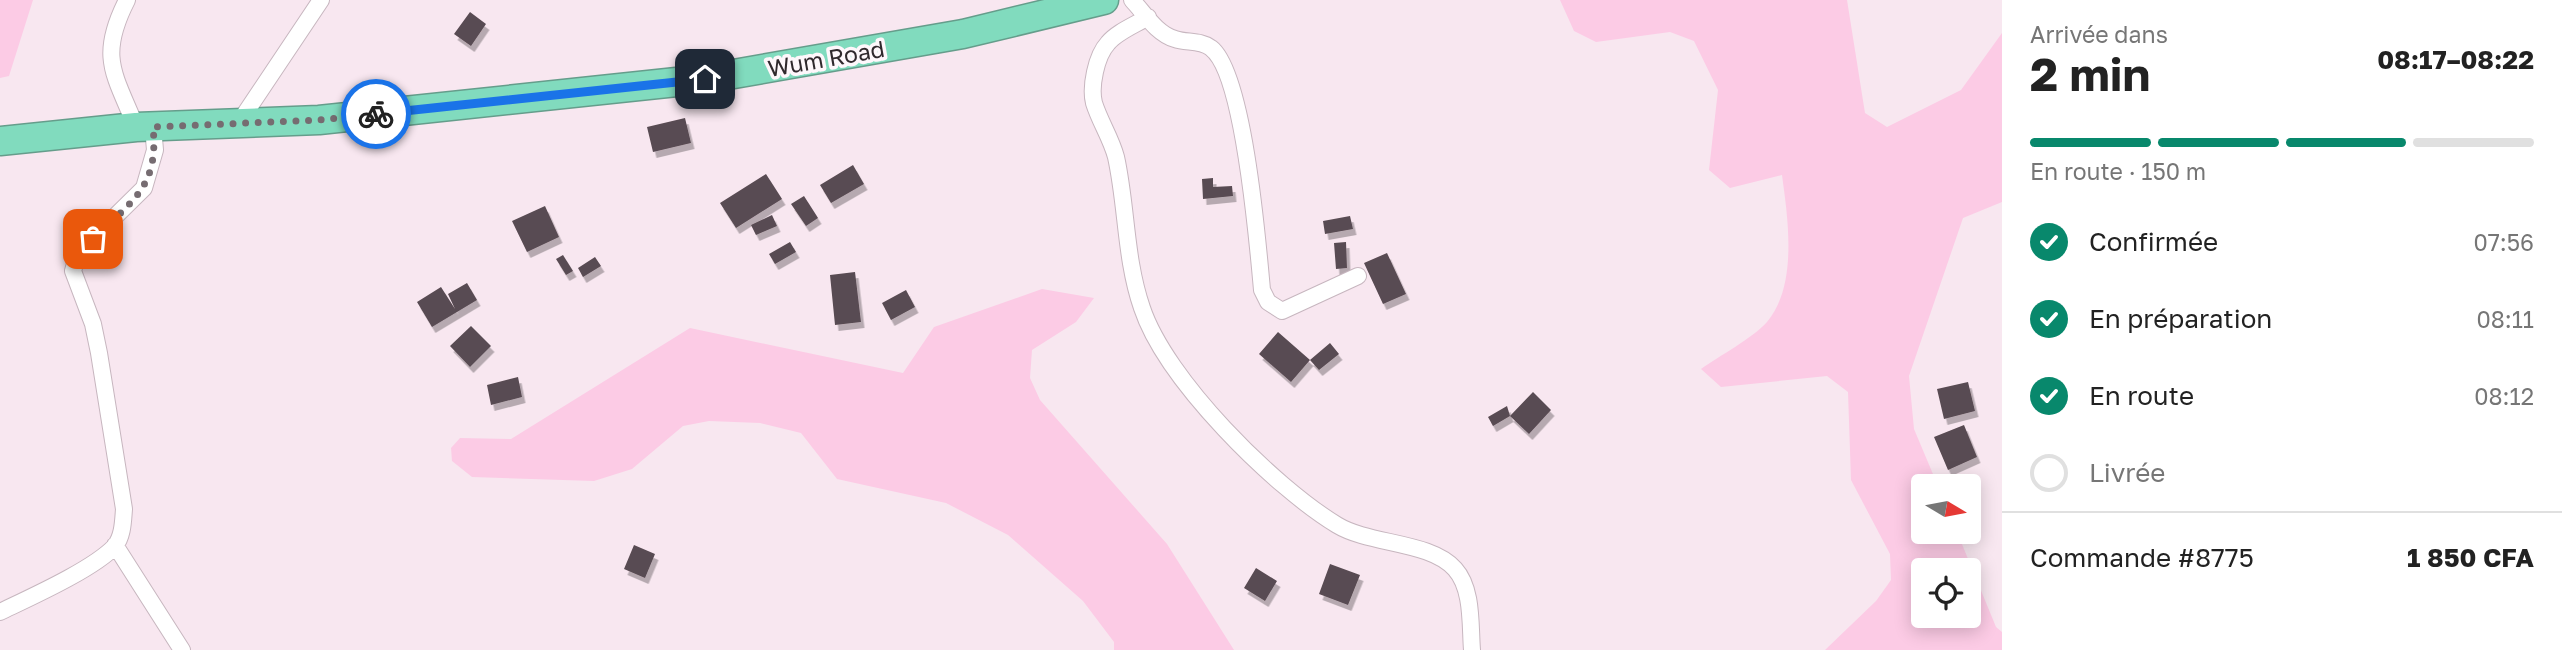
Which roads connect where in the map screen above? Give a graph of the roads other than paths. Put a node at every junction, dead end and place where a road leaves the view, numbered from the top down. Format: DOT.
graph roads {
  1 [pos="127,0"];
  2 [pos="321,0"];
  3 [pos="1104,0"];
  4 [pos="1132,0"];
  5 [pos="1148,17"];
  6 [pos="238,124"];
  7 [pos="144,127"];
  8 [pos="0,141"];
  9 [pos="1357,276"];
  10 [pos="115,545"];
  11 [pos="0,612"];
  12 [pos="182,650"];
  13 [pos="1472,650"];
  1 -- 7 [label="street"];
  2 -- 6 [label="street"];
  3 -- 6 [label="highway, Wum Road"];
  4 -- 5 [label="street"];
  5 -- 9 [label="street"];
  5 -- 13 [label="street"];
  6 -- 7 [label="highway, Wum Road"];
  7 -- 8 [label="highway, Wum Road"];
  7 -- 10 [label="street"];
  10 -- 11 [label="street"];
  10 -- 12 [label="street"];
}
